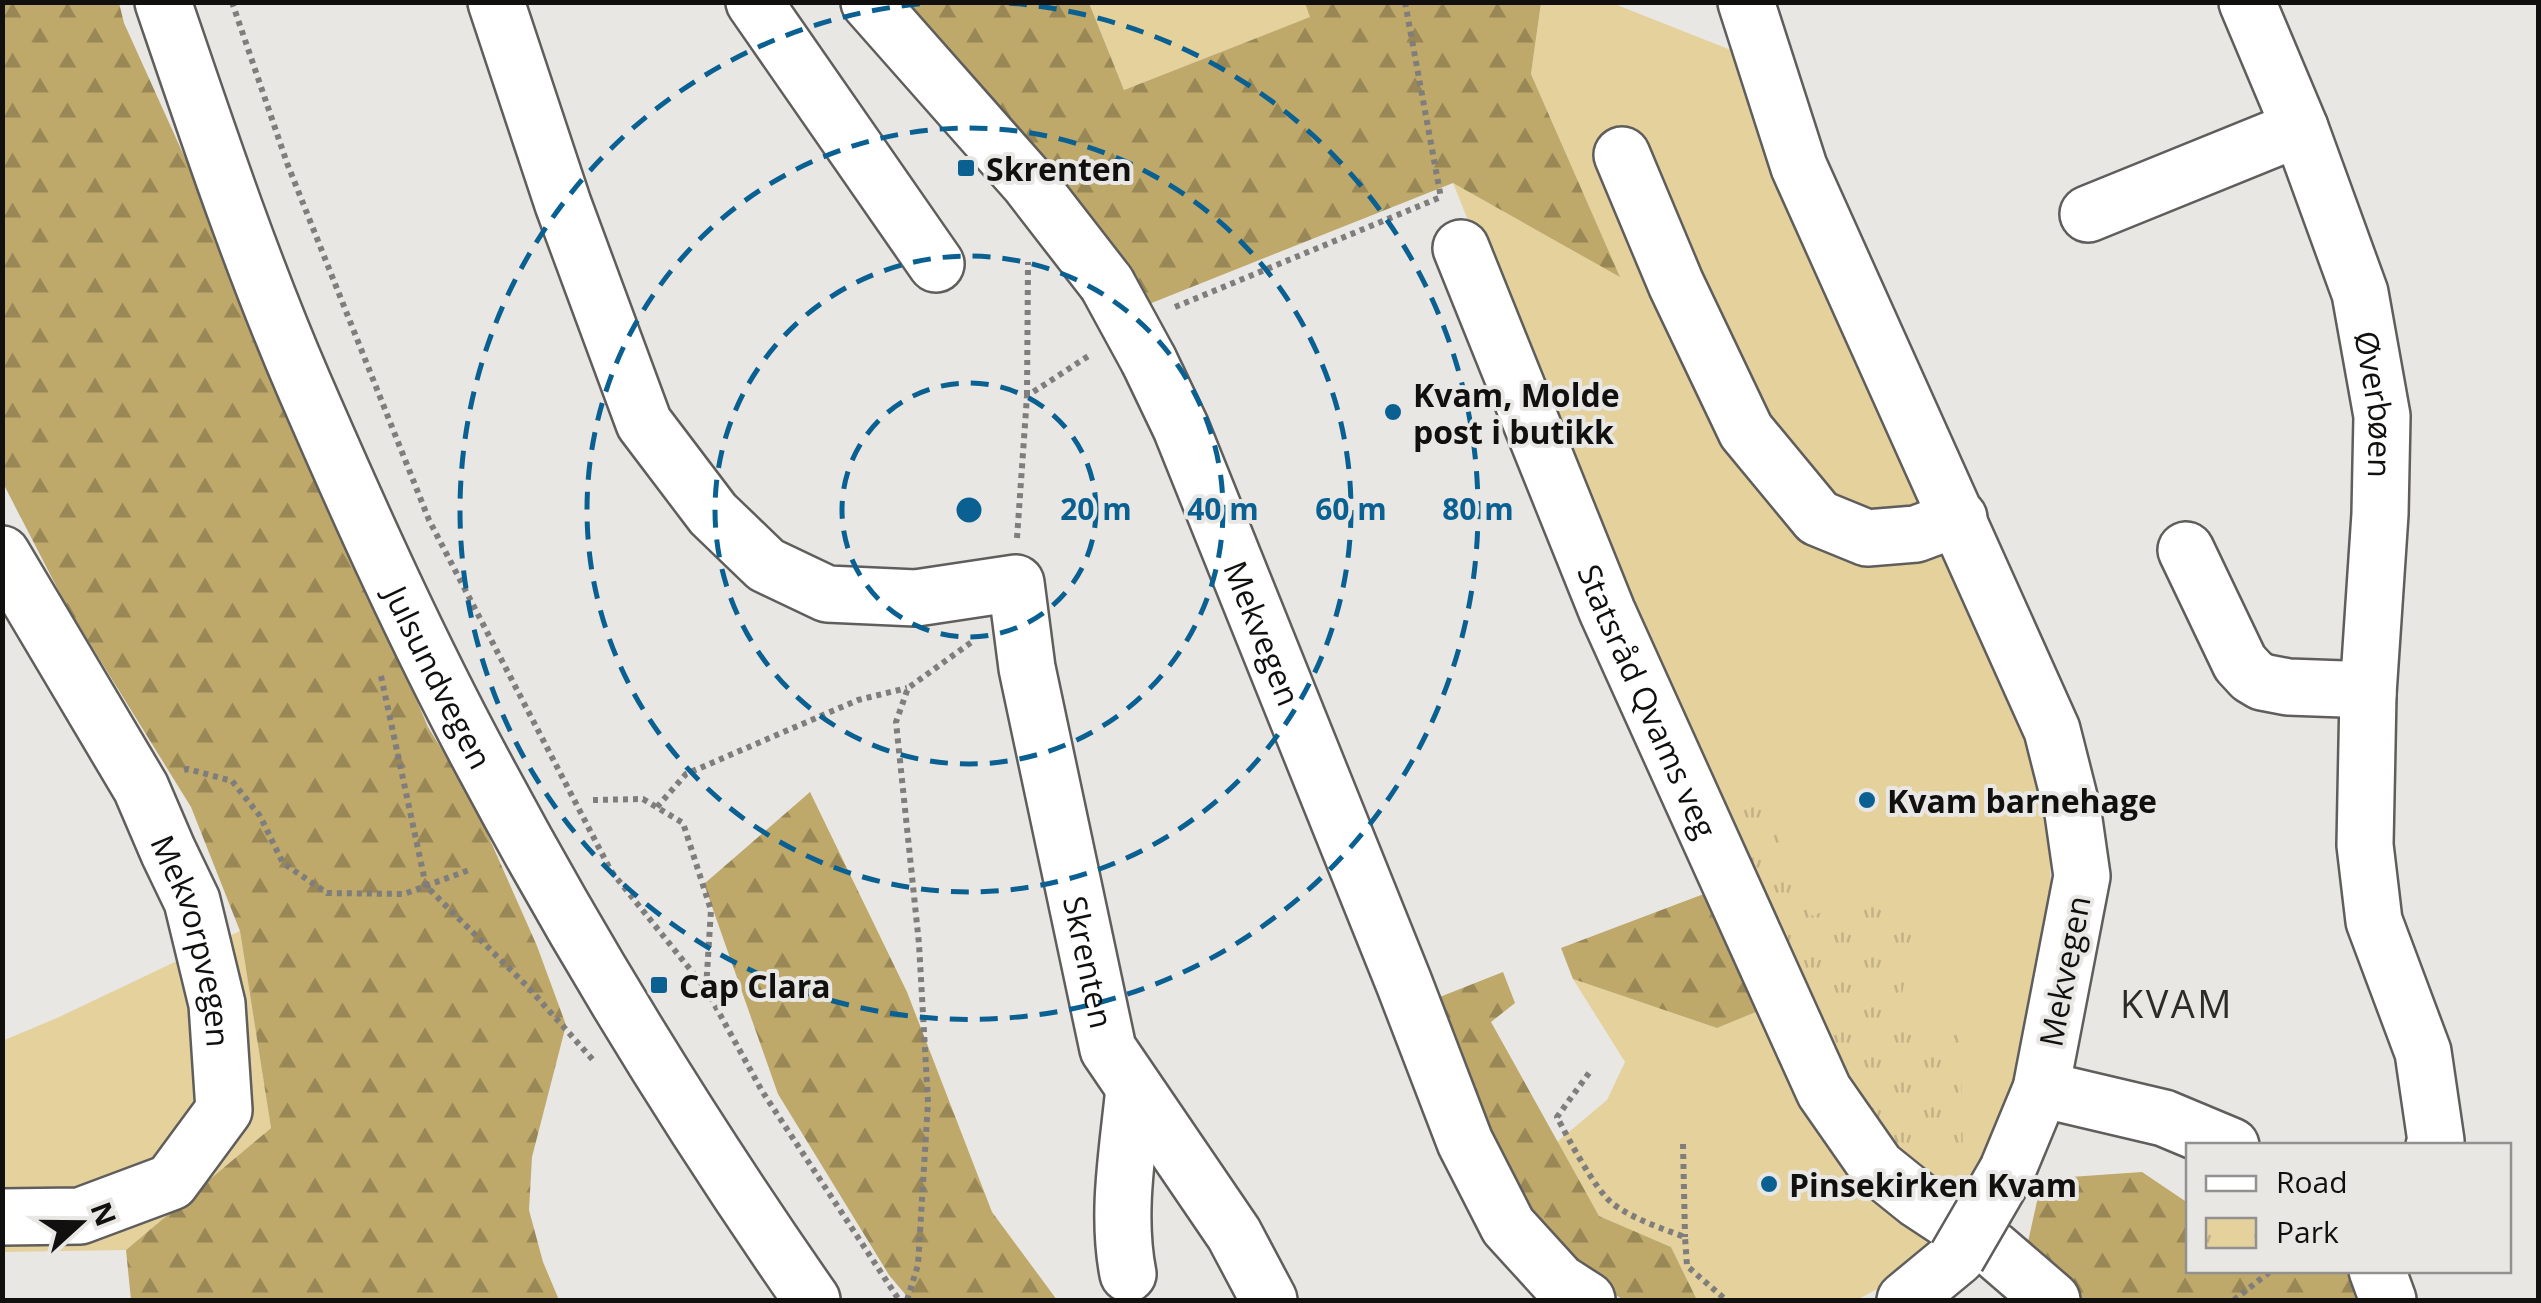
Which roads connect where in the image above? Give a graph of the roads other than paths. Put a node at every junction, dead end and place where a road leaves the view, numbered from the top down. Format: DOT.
graph roads {
  1 [pos="163,2"];
  2 [pos="496,2"];
  3 [pos="754,2"];
  4 [pos="869,2"];
  5 [pos="1746,2"];
  6 [pos="2246,2"];
  7 [pos="2300,128"];
  8 [pos="1622,155"];
  9 [pos="2088,214"];
  10 [pos="1461,248"];
  11 [pos="936,264"];
  12 [pos="1959,518"];
  13 [pos="2186,550"];
  14 [pos="2,554"];
  15 [pos="2368,694"];
  16 [pos="1134,1088"];
  17 [pos="2040,1089"];
  18 [pos="2224,1143"];
  19 [pos="2435,1143"];
  20 [pos="2,1217"];
  21 [pos="2378,1273"];
  22 [pos="1128,1274"];
  23 [pos="812,1300"];
  24 [pos="1269,1300"];
  25 [pos="1586,1300"];
  26 [pos="1906,1300"];
  27 [pos="2052,1300"];
  28 [pos="2388,1300"];
  1 -- 23 [label="street, Julsundvegen"];
  2 -- 16 [label="street, Skrenten"];
  3 -- 11 [label="street"];
  4 -- 25 [label="street, Mekvegen, bridge"];
  5 -- 12 [label="street, Mekvegen"];
  6 -- 7 [label="street, Øverbøen"];
  7 -- 9 [label="street"];
  7 -- 15 [label="street, Øverbøen"];
  8 -- 12 [label="street"];
  10 -- 27 [label="street, Statsråd Qvams veg"];
  12 -- 17 [label="street, Mekvegen"];
  13 -- 15 [label="street"];
  14 -- 20 [label="street, Mekvorpvegen"];
  15 -- 19 [label="street, Øverbøen"];
  16 -- 22 [label="street"];
  16 -- 24 [label="street, Skrenten"];
  17 -- 18 [label="street"];
  17 -- 26 [label="street, Mekvegen, bridge"];
  21 -- 28 [label="street"];
}
